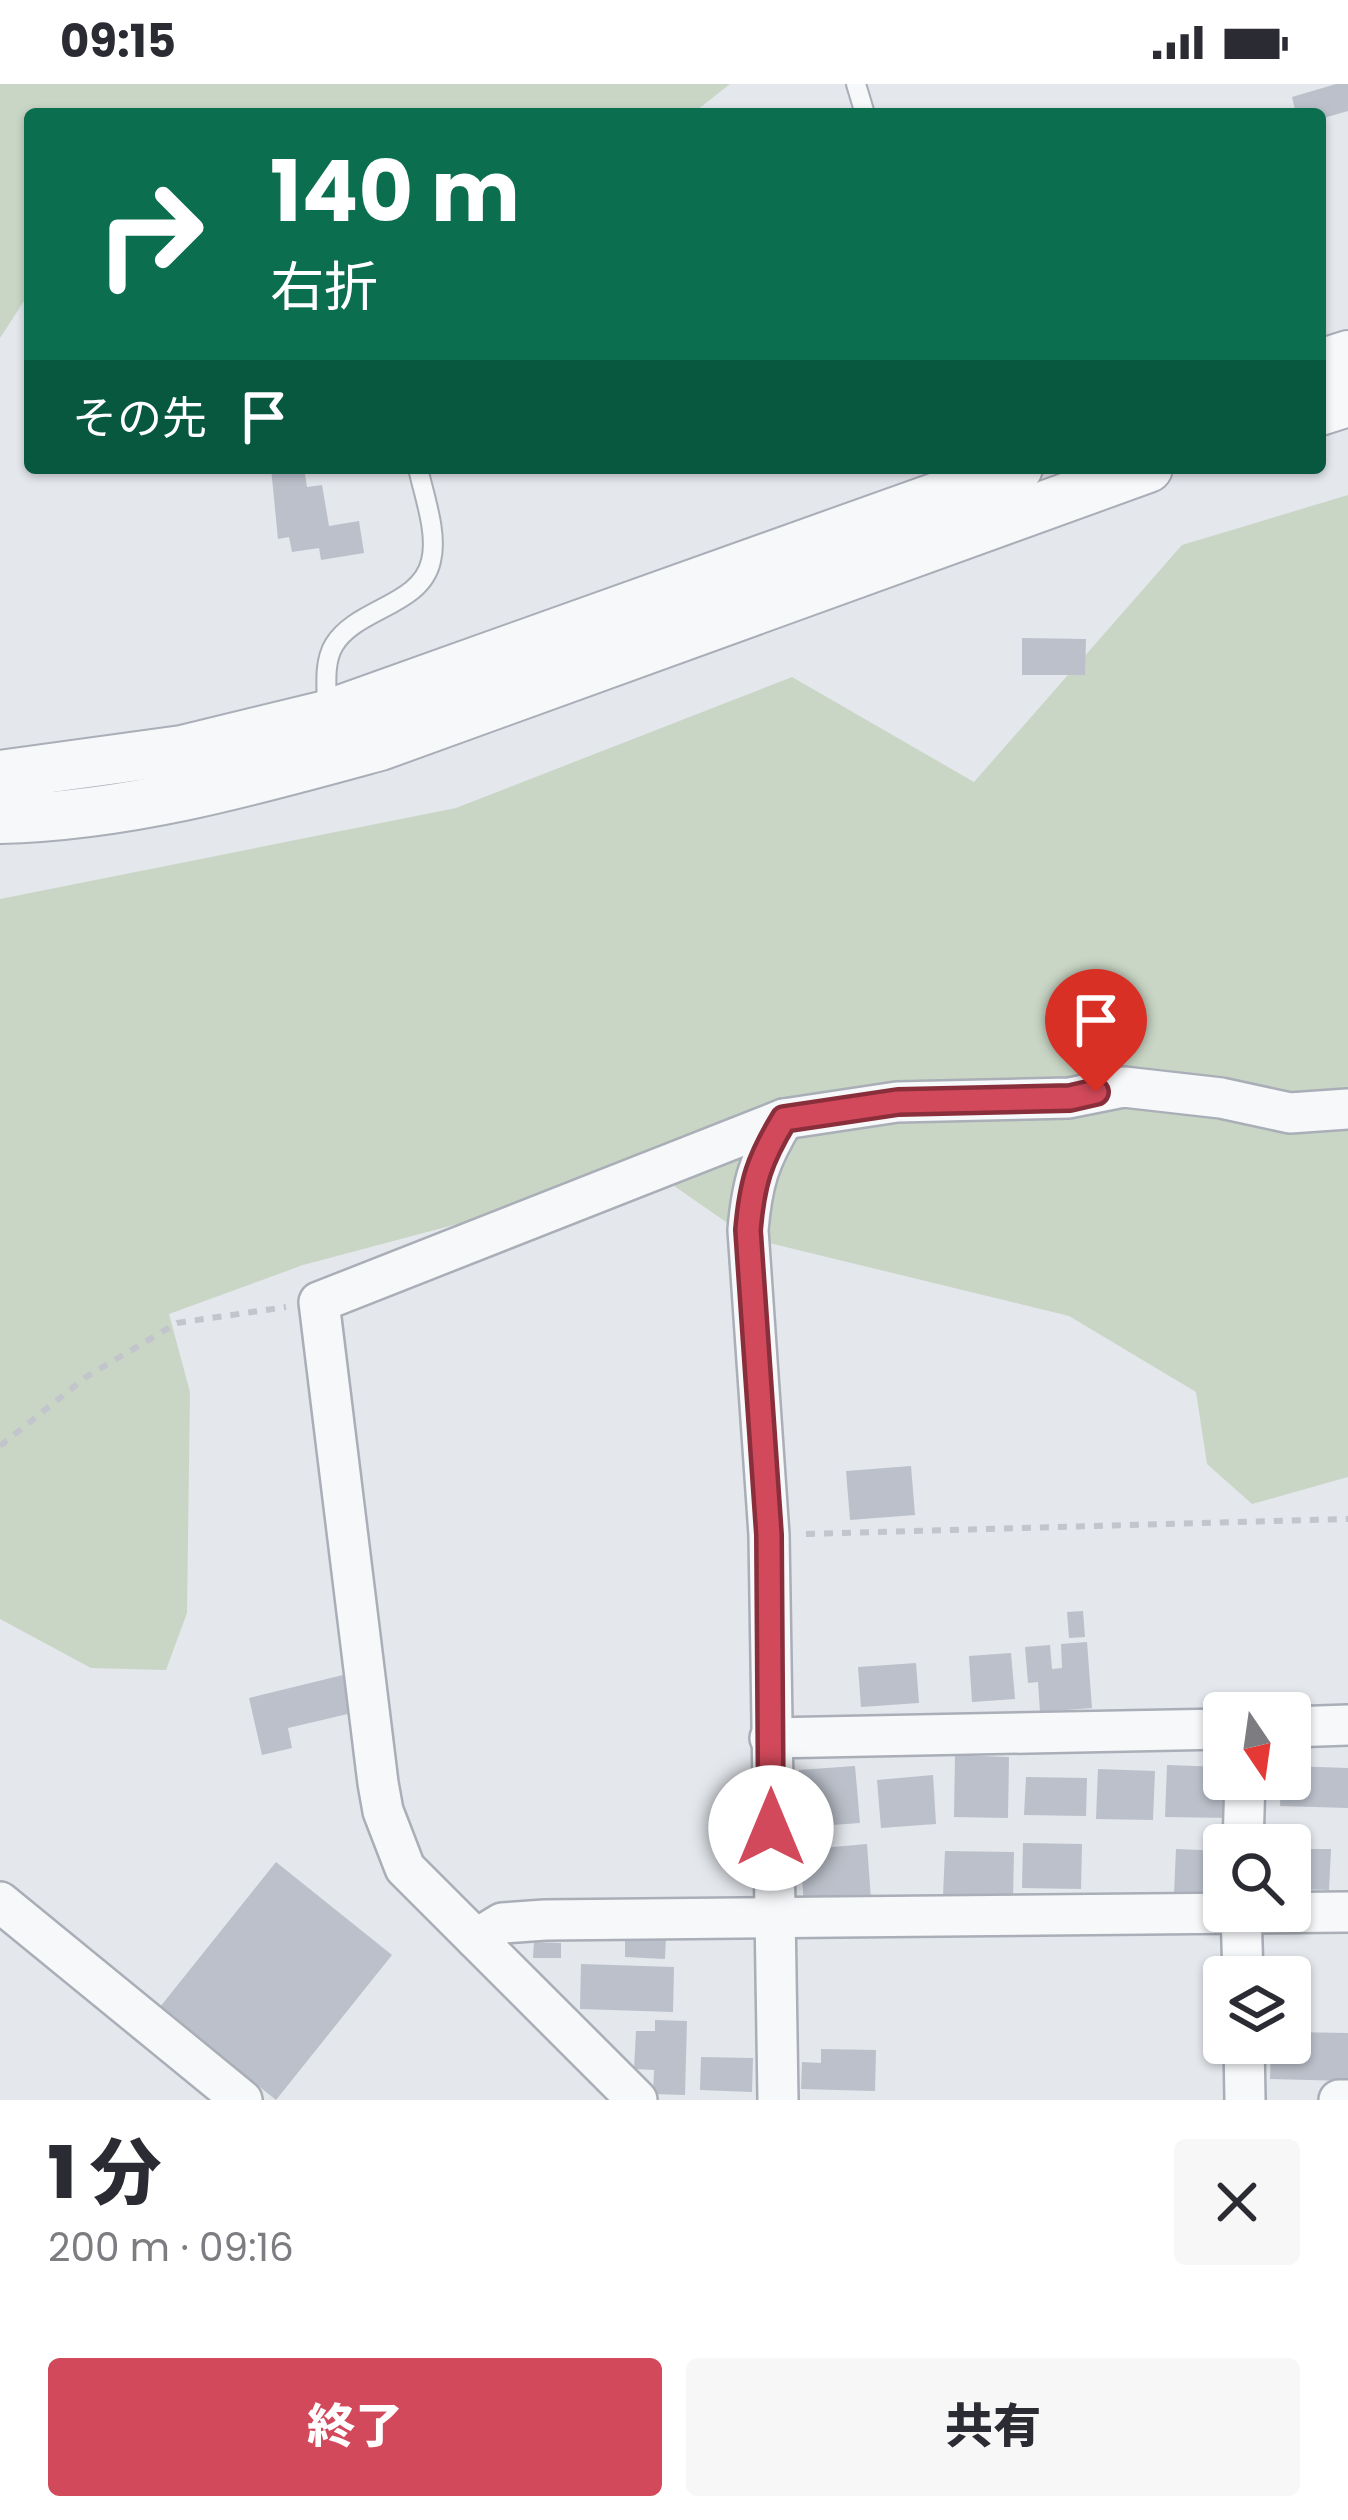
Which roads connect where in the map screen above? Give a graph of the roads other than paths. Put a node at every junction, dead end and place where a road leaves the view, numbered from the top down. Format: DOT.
graph roads {
  1 [pos="418,474"];
  2 [pos="1095,474"];
  3 [pos="989,486"];
  4 [pos="326,715"];
  5 [pos="0,775"];
  6 [pos="0,819"];
  7 [pos="1348,1109"];
  8 [pos="784,1119"];
  9 [pos="1348,1725"];
  10 [pos="1311,1726"];
  11 [pos="1203,1729"];
  12 [pos="770,1738"];
  13 [pos="0,1902"];
  14 [pos="1203,1912"];
  15 [pos="1311,1912"];
  16 [pos="1348,1912"];
  17 [pos="772,1917"];
  18 [pos="476,1939"];
  19 [pos="1245,2064"];
  20 [pos="242,2100"];
  21 [pos="637,2100"];
  22 [pos="778,2100"];
  23 [pos="1246,2100"];
  24 [pos="1339,2100"];
  25 [pos="1348,2100"];
  1 -- 4 [label="lane"];
  2 -- 3 [label="street"];
  3 -- 4 [label="street"];
  3 -- 6 [label="street"];
  4 -- 5 [label="street"];
  7 -- 8 [label="street"];
  8 -- 12 [label="street"];
  8 -- 18 [label="street"];
  9 -- 10 [label="street"];
  11 -- 12 [label="street"];
  12 -- 17 [label="street"];
  13 -- 20 [label="street"];
  14 -- 17 [label="street"];
  15 -- 16 [label="street"];
  17 -- 18 [label="street"];
  17 -- 22 [label="street"];
  18 -- 21 [label="street"];
  19 -- 23 [label="street"];
  24 -- 25 [label="street"];
}
